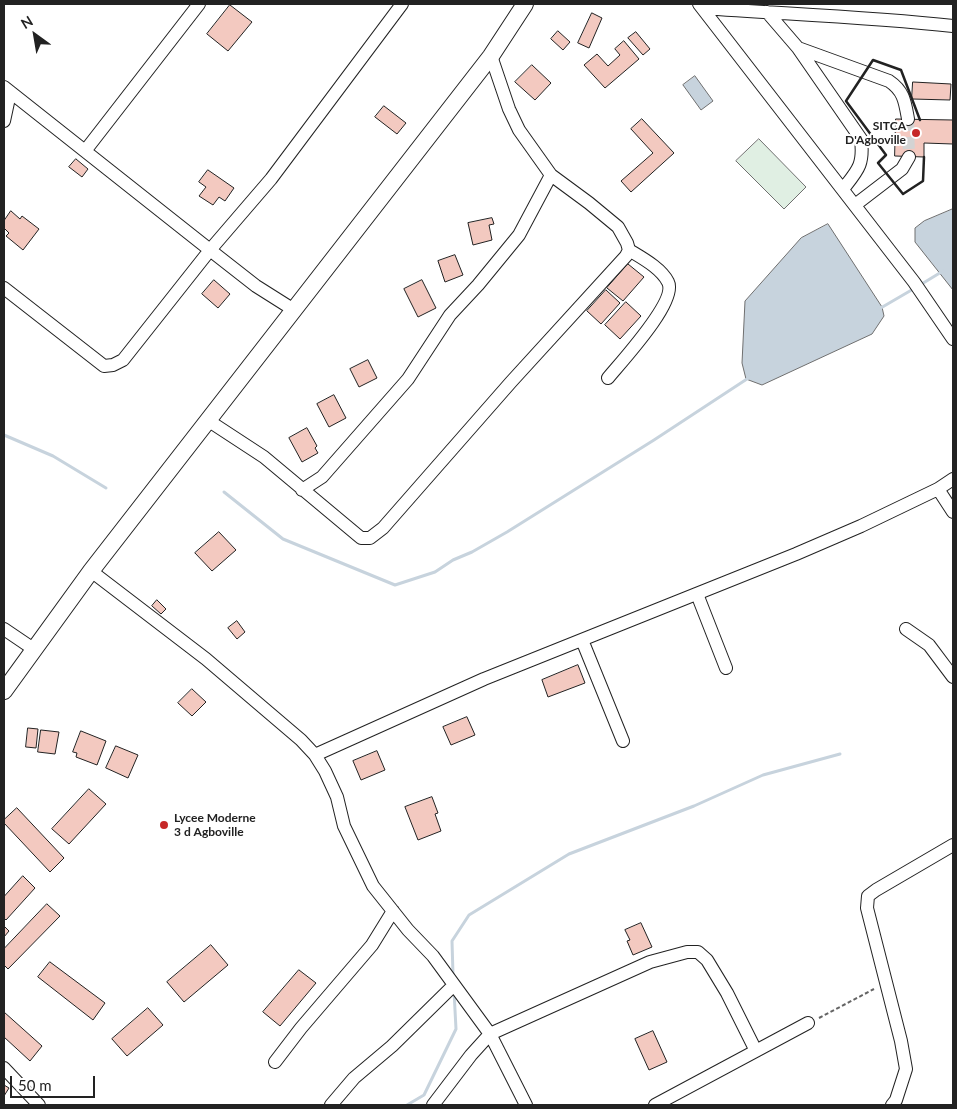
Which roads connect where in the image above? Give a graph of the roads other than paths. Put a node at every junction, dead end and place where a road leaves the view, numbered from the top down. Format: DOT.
graph roads {
  1 [pos="199,4"];
  2 [pos="402,4"];
  3 [pos="525,4"];
  4 [pos="701,6"];
  5 [pos="767,12"];
  6 [pos="953,26"];
  7 [pos="798,48"];
  8 [pos="491,56"];
  9 [pos="7,90"];
  10 [pos="908,119"];
  11 [pos="4,121"];
  12 [pos="85,151"];
  13 [pos="909,157"];
  14 [pos="551,175"];
  15 [pos="842,190"];
  16 [pos="855,205"];
  17 [pos="210,250"];
  18 [pos="629,250"];
  19 [pos="4,288"];
  20 [pos="294,310"];
  21 [pos="953,338"];
  22 [pos="608,378"];
  23 [pos="209,421"];
  24 [pos="953,480"];
  25 [pos="938,489"];
  26 [pos="302,490"];
  27 [pos="953,512"];
  28 [pos="91,571"];
  29 [pos="696,594"];
  30 [pos="4,629"];
  31 [pos="906,629"];
  32 [pos="582,640"];
  33 [pos="35,650"];
  34 [pos="726,668"];
  35 [pos="953,678"];
  36 [pos="4,691"];
  37 [pos="623,741"];
  38 [pos="315,755"];
  39 [pos="953,845"];
  40 [pos="393,911"];
  41 [pos="453,986"];
  42 [pos="808,1023"];
  43 [pos="490,1034"];
  44 [pos="756,1051"];
  45 [pos="275,1062"];
  46 [pos="4,1068"];
  47 [pos="898,1104"];
  48 [pos="40,1105"];
  49 [pos="330,1105"];
  50 [pos="433,1105"];
  51 [pos="526,1105"];
  52 [pos="655,1105"];
  1 -- 12 [label="street"];
  2 -- 17 [label="street"];
  3 -- 8 [label="main road"];
  4 -- 5 [label="street"];
  4 -- 15 [label="street"];
  5 -- 6 [label="street"];
  5 -- 7 [label="street"];
  7 -- 10 [label="street"];
  7 -- 15 [label="street"];
  8 -- 14 [label="street"];
  8 -- 20 [label="main road"];
  9 -- 11 [label="street"];
  9 -- 12 [label="street"];
  12 -- 17 [label="street"];
  13 -- 16 [label="street"];
  14 -- 18 [label="street"];
  14 -- 26 [label="street"];
  15 -- 16 [label="street"];
  16 -- 21 [label="street"];
  17 -- 19 [label="street"];
  17 -- 20 [label="street"];
  18 -- 22 [label="street"];
  18 -- 26 [label="street"];
  20 -- 23 [label="main road"];
  23 -- 26 [label="street"];
  23 -- 28 [label="main road"];
  24 -- 25 [label="street"];
  25 -- 27 [label="street"];
  25 -- 29 [label="street"];
  28 -- 33 [label="main road"];
  28 -- 38 [label="street"];
  29 -- 32 [label="street"];
  29 -- 34 [label="street"];
  30 -- 33 [label="street"];
  31 -- 35 [label="street"];
  32 -- 37 [label="street"];
  32 -- 38 [label="street"];
  33 -- 36 [label="main road"];
  38 -- 40 [label="street"];
  39 -- 47 [label="street"];
  40 -- 41 [label="street"];
  40 -- 45 [label="street"];
  41 -- 43 [label="street"];
  41 -- 49 [label="street"];
  42 -- 44 [label="street"];
  43 -- 44 [label="street"];
  43 -- 50 [label="street"];
  43 -- 51 [label="street"];
  44 -- 52 [label="street"];
  46 -- 48 [label="street"];
}
